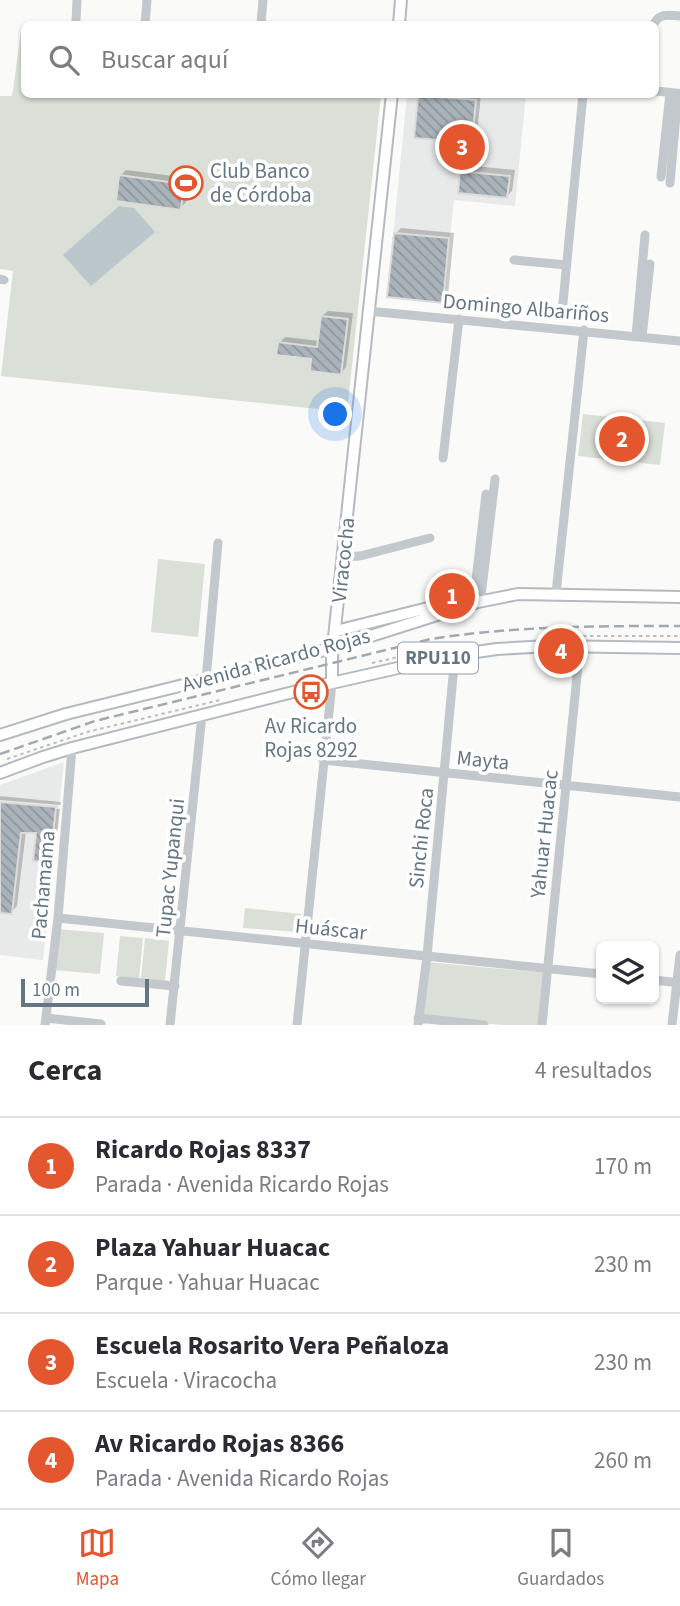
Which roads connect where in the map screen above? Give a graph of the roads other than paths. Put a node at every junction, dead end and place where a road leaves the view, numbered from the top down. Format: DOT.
graph roads {
  1 [pos="77,0"];
  2 [pos="147,0"];
  3 [pos="263,0"];
  4 [pos="401,0"];
  5 [pos="680,16"];
  6 [pos="75,21"];
  7 [pos="145,21"];
  8 [pos="261,21"];
  9 [pos="399,21"];
  10 [pos="655,21"];
  11 [pos="676,93"];
  12 [pos="392,98"];
  13 [pos="583,98"];
  14 [pos="665,180"];
  15 [pos="645,235"];
  16 [pos="514,260"];
  17 [pos="650,264"];
  18 [pos="566,265"];
  19 [pos="368,311"];
  20 [pos="562,313"];
  21 [pos="459,319"];
  22 [pos="584,330"];
  23 [pos="639,337"];
  24 [pos="680,341"];
  25 [pos="443,458"];
  26 [pos="495,479"];
  27 [pos="486,494"];
  28 [pos="430,538"];
  29 [pos="218,543"];
  30 [pos="343,557"];
  31 [pos="556,593"];
  32 [pos="518,594"];
  33 [pos="477,596"];
  34 [pos="680,597"];
  35 [pos="335,631"];
  36 [pos="580,646"];
  37 [pos="333,648"];
  38 [pos="680,648"];
  39 [pos="455,655"];
  40 [pos="206,680"];
  41 [pos="332,683"];
  42 [pos="202,715"];
  43 [pos="0,736"];
  44 [pos="72,748"];
  45 [pos="323,760"];
  46 [pos="0,774"];
  47 [pos="445,774"];
  48 [pos="567,786"];
  49 [pos="680,797"];
  50 [pos="58,918"];
  51 [pos="181,931"];
  52 [pos="305,944"];
  53 [pos="680,955"];
  54 [pos="427,956"];
  55 [pos="548,969"];
  56 [pos="596,974"];
  57 [pos="659,980"];
  58 [pos="121,981"];
  59 [pos="678,982"];
  60 [pos="175,986"];
  61 [pos="46,1022"];
  62 [pos="418,1022"];
  63 [pos="101,1024"];
  64 [pos="170,1025"];
  65 [pos="297,1025"];
  66 [pos="484,1025"];
  67 [pos="542,1025"];
  68 [pos="673,1025"];
  1 -- 6 [label="street"];
  2 -- 7 [label="street"];
  3 -- 8 [label="street"];
  4 -- 9 [label="main road"];
  5 -- 10 [label="street"];
  11 -- 14 [label="street"];
  12 -- 19 [label="main road, Viracocha"];
  13 -- 18 [label="street"];
  15 -- 23 [label="street"];
  16 -- 18 [label="street"];
  17 -- 23 [label="street"];
  18 -- 20 [label="street"];
  19 -- 21 [label="street, Domingo Albariños"];
  19 -- 30 [label="main road, Viracocha"];
  21 -- 22 [label="street, Domingo Albariños"];
  21 -- 25 [label="street"];
  22 -- 23 [label="street, Domingo Albariños"];
  22 -- 31 [label="street"];
  23 -- 24 [label="street, Domingo Albariños"];
  26 -- 33 [label="street"];
  27 -- 33 [label="street"];
  28 -- 30 [label="street"];
  29 -- 40 [label="street"];
  30 -- 35 [label="main road, Viracocha"];
  31 -- 32 [label="main road, Avenida Ricardo Rojas / RPU110"];
  31 -- 34 [label="main road, Avenida Ricardo Rojas / RPU110"];
  32 -- 33 [label="main road"];
  32 -- 37 [label="main road, Avenida Ricardo Rojas / RPU110"];
  33 -- 35 [label="main road"];
  35 -- 37 [label="main road, Viracocha"];
  36 -- 38 [label="main road, Avenida Ricardo Rojas / RPU110"];
  36 -- 39 [label="main road, Avenida Ricardo Rojas / RPU110"];
  36 -- 48 [label="street, Yahuar Huacac"];
  37 -- 40 [label="main road, Avenida Ricardo Rojas / RPU110"];
  37 -- 41 [label="main road, Viracocha"];
  39 -- 41 [label="main road, Avenida Ricardo Rojas / RPU110"];
  39 -- 47 [label="street, Sinchi Roca"];
  40 -- 43 [label="main road, Avenida Ricardo Rojas / RPU110"];
  41 -- 42 [label="main road, Avenida Ricardo Rojas / RPU110"];
  41 -- 45 [label="street, Viracocha"];
  42 -- 44 [label="main road, Avenida Ricardo Rojas / RPU110"];
  42 -- 51 [label="street, Tupac Yupanqui"];
  44 -- 46 [label="main road, Avenida Ricardo Rojas / RPU110"];
  44 -- 50 [label="street, Pachamama"];
  45 -- 47 [label="street, Mayta"];
  45 -- 52 [label="street, Viracocha"];
  47 -- 48 [label="street, Mayta"];
  47 -- 54 [label="street, Sinchi Roca"];
  48 -- 49 [label="street, Mayta"];
  48 -- 55 [label="street, Yahuar Huacac"];
  50 -- 51 [label="street, Huáscar"];
  50 -- 61 [label="street, Pachamama"];
  51 -- 52 [label="street, Huáscar"];
  51 -- 60 [label="street, Tupac Yupanqui"];
  52 -- 54 [label="street, Huáscar"];
  52 -- 65 [label="street, Viracocha"];
  53 -- 59 [label="street"];
  54 -- 55 [label="street, Huáscar"];
  54 -- 62 [label="street, Sinchi Roca"];
  55 -- 56 [label="street, Huáscar"];
  55 -- 67 [label="street, Yahuar Huacac"];
  57 -- 59 [label="street"];
  58 -- 60 [label="street"];
  59 -- 68 [label="street"];
  60 -- 64 [label="street, Tupac Yupanqui"];
  61 -- 63 [label="street"];
  62 -- 66 [label="street"];
}
